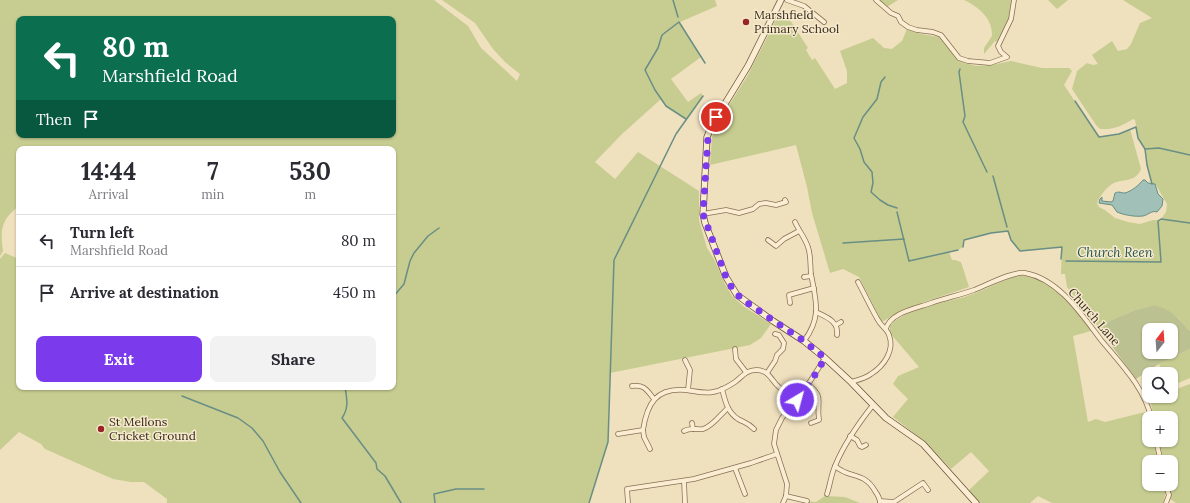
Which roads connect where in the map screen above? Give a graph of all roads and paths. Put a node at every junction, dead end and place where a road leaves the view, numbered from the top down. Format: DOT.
graph roads {
  1 [pos="781,0"];
  2 [pos="787,0"];
  3 [pos="876,0"];
  4 [pos="1014,0"];
  5 [pos="808,2"];
  6 [pos="804,6"];
  7 [pos="824,22"];
  8 [pos="785,200"];
  9 [pos="703,214"];
  10 [pos="795,222"];
  11 [pos="799,231"];
  12 [pos="768,240"];
  13 [pos="804,276"];
  14 [pos="811,276"];
  15 [pos="858,282"];
  16 [pos="814,288"];
  17 [pos="790,303"];
  18 [pos="816,312"];
  19 [pos="841,322"];
  20 [pos="836,325"];
  21 [pos="886,329"];
  22 [pos="775,334"];
  23 [pos="837,335"];
  24 [pos="804,341"];
  25 [pos="735,350"];
  26 [pos="825,358"];
  27 [pos="736,359"];
  28 [pos="686,360"];
  29 [pos="731,361"];
  30 [pos="695,368"];
  31 [pos="690,370"];
  32 [pos="746,372"];
  33 [pos="766,373"];
  34 [pos="851,382"];
  35 [pos="808,384"];
  36 [pos="632,386"];
  37 [pos="722,389"];
  38 [pos="688,390"];
  39 [pos="654,399"];
  40 [pos="797,400"];
  41 [pos="873,405"];
  42 [pos="728,408"];
  43 [pos="1149,411"];
  44 [pos="692,423"];
  45 [pos="811,423"];
  46 [pos="754,428"];
  47 [pos="693,429"];
  48 [pos="643,430"];
  49 [pos="684,431"];
  50 [pos="618,434"];
  51 [pos="850,436"];
  52 [pos="866,445"];
  53 [pos="650,449"];
  54 [pos="777,454"];
  55 [pos="835,466"];
  56 [pos="735,468"];
  57 [pos="684,481"];
  58 [pos="928,490"];
  59 [pos="1168,491"];
  60 [pos="745,494"];
  61 [pos="827,494"];
  62 [pos="786,496"];
  63 [pos="807,501"];
  64 [pos="880,502"];
  65 [pos="628,503"];
  66 [pos="685,503"];
  67 [pos="783,503"];
  68 [pos="976,503"];
  69 [pos="1166,503"];
  1 -- 9 [label="street"];
  2 -- 6 [label="street"];
  3 -- 4 [label="street"];
  5 -- 6 [label="street"];
  6 -- 7 [label="street"];
  8 -- 9 [label="street"];
  9 -- 24 [label="street"];
  10 -- 11 [label="street"];
  11 -- 12 [label="street"];
  11 -- 14 [label="street"];
  13 -- 14 [label="street"];
  14 -- 16 [label="street"];
  15 -- 21 [label="street"];
  16 -- 17 [label="street"];
  16 -- 18 [label="street"];
  18 -- 20 [label="street"];
  18 -- 24 [label="street"];
  19 -- 20 [label="street"];
  20 -- 23 [label="street"];
  21 -- 34 [label="street"];
  21 -- 43 [label="street, Church Lane"];
  22 -- 33 [label="street"];
  24 -- 26 [label="street"];
  25 -- 27 [label="street"];
  26 -- 34 [label="street"];
  26 -- 35 [label="street"];
  27 -- 29 [label="street"];
  27 -- 32 [label="street"];
  28 -- 31 [label="street"];
  30 -- 31 [label="street"];
  31 -- 38 [label="street"];
  32 -- 33 [label="street"];
  32 -- 37 [label="street"];
  33 -- 40 [label="street"];
  34 -- 41 [label="street"];
  35 -- 40 [label="street"];
  35 -- 45 [label="street"];
  36 -- 39 [label="street"];
  37 -- 38 [label="street"];
  37 -- 42 [label="street"];
  38 -- 39 [label="street"];
  39 -- 48 [label="street"];
  40 -- 54 [label="street"];
  41 -- 51 [label="street"];
  41 -- 68 [label="street"];
  42 -- 46 [label="street"];
  42 -- 47 [label="street"];
  44 -- 47 [label="street"];
  47 -- 49 [label="street"];
  48 -- 50 [label="street"];
  48 -- 53 [label="street"];
  51 -- 52 [label="street"];
  51 -- 55 [label="street"];
  54 -- 56 [label="street"];
  54 -- 62 [label="street"];
  55 -- 61 [label="street"];
  55 -- 64 [label="street"];
  56 -- 57 [label="street"];
  56 -- 60 [label="street"];
  57 -- 65 [label="street"];
  57 -- 66 [label="street"];
  58 -- 64 [label="street"];
  59 -- 69 [label="street"];
  62 -- 63 [label="street"];
  62 -- 67 [label="street"];
}
